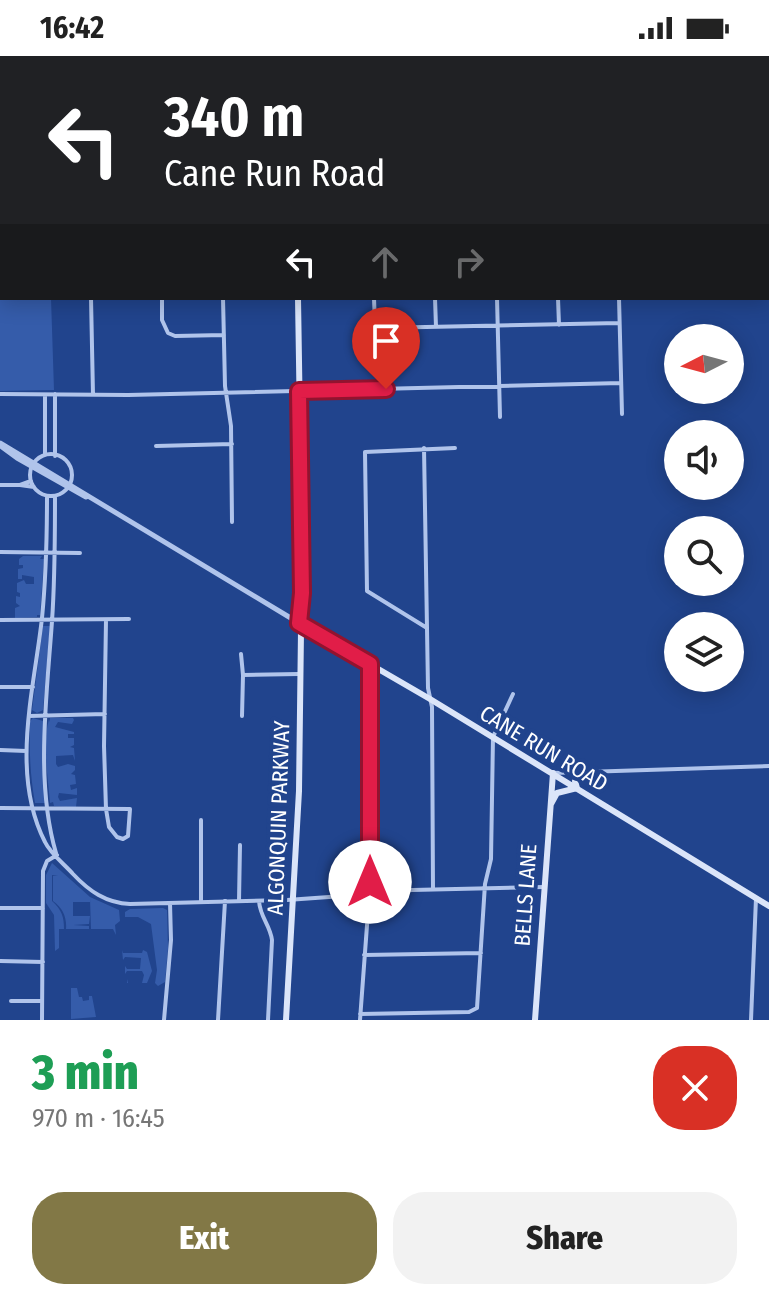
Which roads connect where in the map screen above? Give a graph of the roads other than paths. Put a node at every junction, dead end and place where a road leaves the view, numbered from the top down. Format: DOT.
graph roads {
  1 [pos="91,300"];
  2 [pos="162,300"];
  3 [pos="223,300"];
  4 [pos="298,300"];
  5 [pos="374,300"];
  6 [pos="435,300"];
  7 [pos="497,300"];
  8 [pos="558,300"];
  9 [pos="619,300"];
  10 [pos="619,323"];
  11 [pos="559,325"];
  12 [pos="498,326"];
  13 [pos="436,327"];
  14 [pos="224,335"];
  15 [pos="621,383"];
  16 [pos="499,386"];
  17 [pos="299,391"];
  18 [pos="226,392"];
  19 [pos="55,393"];
  20 [pos="0,394"];
  21 [pos="45,395"];
  22 [pos="93,395"];
  23 [pos="622,414"];
  24 [pos="500,417"];
  25 [pos="0,444"];
  26 [pos="232,444"];
  27 [pos="156,446"];
  28 [pos="424,448"];
  29 [pos="455,448"];
  30 [pos="45,454"];
  31 [pos="55,456"];
  32 [pos="34,465"];
  33 [pos="31,481"];
  34 [pos="0,485"];
  35 [pos="20,485"];
  36 [pos="69,486"];
  37 [pos="34,487"];
  38 [pos="47,496"];
  39 [pos="55,497"];
  40 [pos="232,522"];
  41 [pos="0,552"];
  42 [pos="47,552"];
  43 [pos="55,552"];
  44 [pos="80,553"];
  45 [pos="129,619"];
  46 [pos="0,620"];
  47 [pos="42,620"];
  48 [pos="52,620"];
  49 [pos="106,620"];
  50 [pos="299,620"];
  51 [pos="427,628"];
  52 [pos="241,654"];
  53 [pos="370,664"];
  54 [pos="299,674"];
  55 [pos="243,675"];
  56 [pos="0,687"];
  57 [pos="33,687"];
  58 [pos="513,694"];
  59 [pos="430,699"];
  60 [pos="105,714"];
  61 [pos="29,716"];
  62 [pos="44,716"];
  63 [pos="242,716"];
  64 [pos="493,737"];
  65 [pos="0,750"];
  66 [pos="27,751"];
  67 [pos="769,766"];
  68 [pos="580,771"];
  69 [pos="553,773"];
  70 [pos="577,788"];
  71 [pos="0,808"];
  72 [pos="34,808"];
  73 [pos="49,809"];
  74 [pos="106,809"];
  75 [pos="548,816"];
  76 [pos="201,820"];
  77 [pos="240,845"];
  78 [pos="57,855"];
  79 [pos="544,887"];
  80 [pos="485,889"];
  81 [pos="433,890"];
  82 [pos="369,891"];
  83 [pos="756,898"];
  84 [pos="294,899"];
  85 [pos="225,901"];
  86 [pos="239,901"];
  87 [pos="259,901"];
  88 [pos="201,902"];
  89 [pos="170,903"];
  90 [pos="769,906"];
  91 [pos="0,908"];
  92 [pos="43,908"];
  93 [pos="481,953"];
  94 [pos="364,955"];
  95 [pos="0,961"];
  96 [pos="43,962"];
  97 [pos="11,1001"];
  98 [pos="42,1001"];
  99 [pos="360,1017"];
  100 [pos="164,1019"];
  101 [pos="42,1020"];
  102 [pos="173,1020"];
  103 [pos="218,1020"];
  104 [pos="268,1020"];
  105 [pos="286,1020"];
  106 [pos="535,1020"];
  107 [pos="751,1020"];
  1 -- 22 [label="street"];
  2 -- 14 [label="street"];
  3 -- 14 [label="street"];
  4 -- 17 [label="main road, ALGONQUIN PARKWAY"];
  5 -- 13 [label="street"];
  6 -- 13 [label="street"];
  7 -- 12 [label="street"];
  8 -- 11 [label="street"];
  9 -- 10 [label="street"];
  10 -- 11 [label="street"];
  10 -- 15 [label="street"];
  11 -- 12 [label="street"];
  12 -- 13 [label="street"];
  12 -- 16 [label="street"];
  14 -- 18 [label="street"];
  15 -- 16 [label="street"];
  15 -- 23 [label="street"];
  16 -- 17 [label="street"];
  16 -- 24 [label="street"];
  17 -- 18 [label="street"];
  17 -- 50 [label="main road, ALGONQUIN PARKWAY"];
  18 -- 22 [label="street"];
  18 -- 26 [label="street"];
  19 -- 21 [label="street"];
  19 -- 22 [label="street"];
  19 -- 31 [label="street"];
  20 -- 21 [label="street"];
  21 -- 30 [label="street"];
  25 -- 32 [label="street"];
  26 -- 27 [label="street"];
  26 -- 40 [label="street"];
  28 -- 29 [label="street"];
  28 -- 51 [label="street"];
  28 -- 51 [label="street"];
  30 -- 31 [label="street"];
  30 -- 32 [label="street"];
  31 -- 36 [label="street"];
  32 -- 33 [label="street"];
  32 -- 36 [label="street"];
  33 -- 35 [label="street"];
  33 -- 37 [label="street"];
  34 -- 35 [label="street"];
  35 -- 37 [label="street"];
  36 -- 39 [label="street"];
  36 -- 50 [label="street"];
  37 -- 38 [label="street"];
  38 -- 39 [label="street"];
  38 -- 42 [label="street"];
  39 -- 43 [label="street"];
  41 -- 42 [label="street"];
  42 -- 43 [label="street"];
  42 -- 47 [label="street"];
  43 -- 44 [label="street"];
  43 -- 48 [label="street"];
  45 -- 49 [label="street"];
  46 -- 47 [label="street"];
  47 -- 48 [label="street"];
  47 -- 57 [label="street"];
  48 -- 49 [label="street"];
  48 -- 62 [label="street"];
  49 -- 60 [label="street"];
  50 -- 53 [label="main road, CANE RUN ROAD"];
  50 -- 54 [label="main road, ALGONQUIN PARKWAY"];
  51 -- 59 [label="street"];
  52 -- 55 [label="street"];
  53 -- 59 [label="main road, CANE RUN ROAD"];
  53 -- 82 [label="street"];
  54 -- 55 [label="street"];
  54 -- 84 [label="main road, ALGONQUIN PARKWAY"];
  55 -- 63 [label="street"];
  56 -- 57 [label="street"];
  57 -- 61 [label="street"];
  58 -- 64 [label="street"];
  59 -- 64 [label="main road, CANE RUN ROAD"];
  59 -- 81 [label="street"];
  60 -- 62 [label="street"];
  60 -- 74 [label="street"];
  61 -- 62 [label="street"];
  61 -- 66 [label="street"];
  62 -- 73 [label="street"];
  64 -- 69 [label="main road, CANE RUN ROAD"];
  64 -- 80 [label="street"];
  65 -- 66 [label="street"];
  66 -- 72 [label="street"];
  67 -- 68 [label="street"];
  68 -- 69 [label="street"];
  68 -- 70 [label="main road"];
  69 -- 70 [label="main road, CANE RUN ROAD"];
  69 -- 75 [label="main road, BELLS LANE"];
  70 -- 75 [label="main road"];
  70 -- 83 [label="main road, CANE RUN ROAD"];
  71 -- 72 [label="street"];
  72 -- 73 [label="street"];
  72 -- 78 [label="street"];
  73 -- 74 [label="street"];
  73 -- 78 [label="street"];
  74 -- 74 [label="street"];
  75 -- 79 [label="main road, BELLS LANE"];
  76 -- 88 [label="street"];
  77 -- 86 [label="street"];
  78 -- 89 [label="street"];
  78 -- 92 [label="street"];
  79 -- 80 [label="street"];
  79 -- 106 [label="main road, BELLS LANE"];
  80 -- 81 [label="street"];
  80 -- 93 [label="street"];
  81 -- 82 [label="street"];
  82 -- 84 [label="street"];
  82 -- 94 [label="street"];
  83 -- 90 [label="main road, CANE RUN ROAD"];
  83 -- 107 [label="street"];
  84 -- 87 [label="street"];
  84 -- 105 [label="main road, ALGONQUIN PARKWAY"];
  85 -- 86 [label="street"];
  85 -- 88 [label="street"];
  85 -- 103 [label="street"];
  86 -- 87 [label="street"];
  87 -- 104 [label="street"];
  88 -- 89 [label="street"];
  89 -- 100 [label="street"];
  91 -- 92 [label="street"];
  92 -- 96 [label="street"];
  93 -- 94 [label="street"];
  93 -- 99 [label="street"];
  94 -- 99 [label="street"];
  95 -- 96 [label="street"];
  96 -- 98 [label="street"];
  97 -- 98 [label="street"];
  98 -- 101 [label="street"];
  100 -- 102 [label="street"];
}
